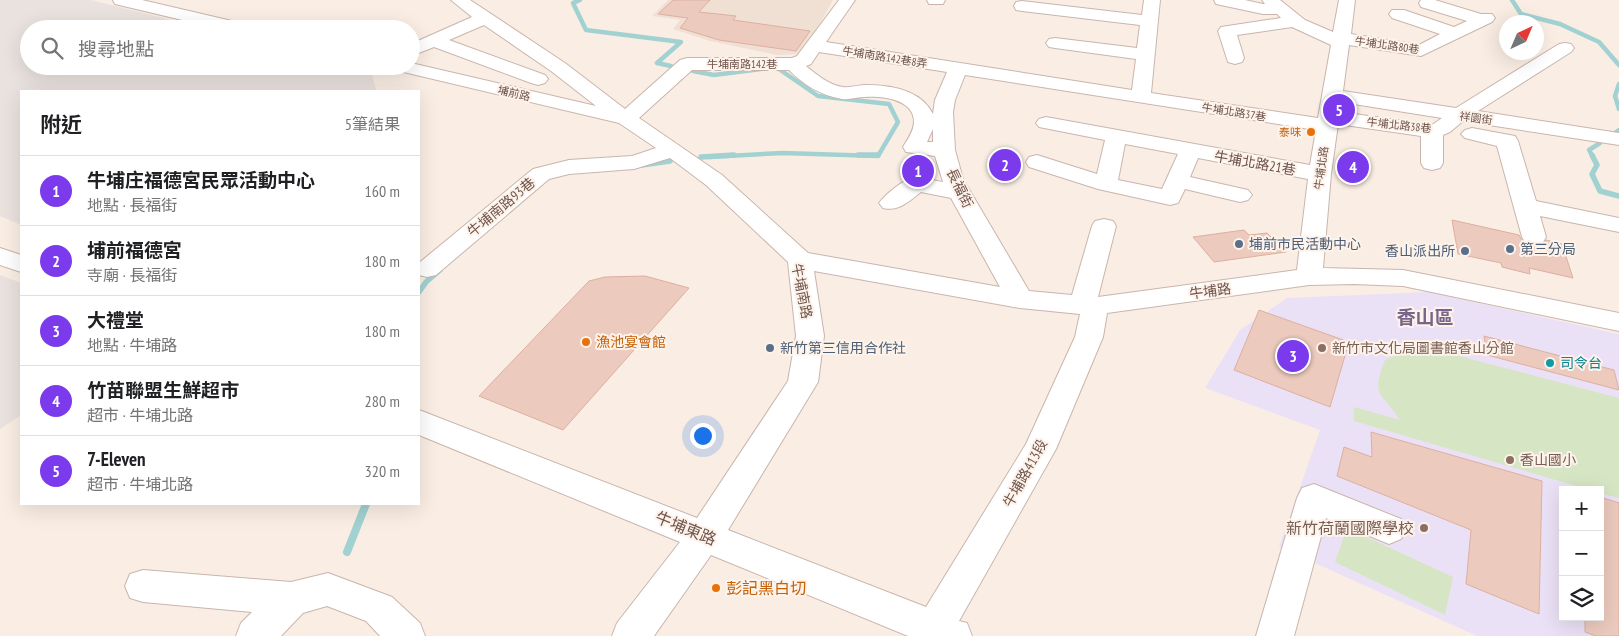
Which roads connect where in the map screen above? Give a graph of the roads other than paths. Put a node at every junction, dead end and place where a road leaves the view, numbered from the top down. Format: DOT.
graph roads {
  1 [pos="122,0"];
  2 [pos="459,0"];
  3 [pos="847,0"];
  4 [pos="1152,0"];
  5 [pos="1222,0"];
  6 [pos="1347,0"];
  7 [pos="1428,3"];
  8 [pos="1275,4"];
  9 [pos="1022,6"];
  10 [pos="1398,14"];
  11 [pos="484,18"];
  12 [pos="205,20"];
  13 [pos="1150,21"];
  14 [pos="1295,21"];
  15 [pos="1456,34"];
  16 [pos="434,40"];
  17 [pos="1340,40"];
  18 [pos="1055,43"];
  19 [pos="813,46"];
  20 [pos="420,47"];
  21 [pos="1565,48"];
  22 [pos="1146,54"];
  23 [pos="1235,58"];
  24 [pos="794,64"];
  25 [pos="958,68"];
  26 [pos="420,70"];
  27 [pos="538,79"];
  28 [pos="1333,95"];
  29 [pos="1141,97"];
  30 [pos="626,119"];
  31 [pos="1328,122"];
  32 [pos="1046,124"];
  33 [pos="1444,125"];
  34 [pos="1116,137"];
  35 [pos="1619,139"];
  36 [pos="673,150"];
  37 [pos="944,150"];
  38 [pos="1190,151"];
  39 [pos="1037,162"];
  40 [pos="1432,164"];
  41 [pos="1320,174"];
  42 [pos="1178,181"];
  43 [pos="1106,184"];
  44 [pos="960,193"];
  45 [pos="1240,195"];
  46 [pos="891,203"];
  47 [pos="1526,206"];
  48 [pos="1619,225"];
  49 [pos="1104,226"];
  50 [pos="1534,237"];
  51 [pos="0,256"];
  52 [pos="800,260"];
  53 [pos="20,264"];
  54 [pos="427,269"];
  55 [pos="1309,277"];
  56 [pos="1020,299"];
  57 [pos="1088,306"];
  58 [pos="1619,322"];
  59 [pos="420,422"];
  60 [pos="1389,529"];
  61 [pos="705,536"];
  62 [pos="142,586"];
  63 [pos="291,599"];
  64 [pos="939,634"];
  65 [pos="255,636"];
  66 [pos="406,636"];
  67 [pos="631,636"];
  68 [pos="1275,636"];
  1 -- 12 [label="street"];
  2 -- 11 [label="street, 牛埔南路"];
  3 -- 19 [label="street, 牛埔南路142巷"];
  4 -- 13 [label="street"];
  5 -- 8 [label="street"];
  6 -- 17 [label="street, 牛埔北路"];
  7 -- 15 [label="street, 牛埔北路80巷"];
  8 -- 14 [label="street, 牛埔北路80巷"];
  9 -- 13 [label="street"];
  10 -- 15 [label="street"];
  11 -- 16 [label="street"];
  11 -- 30 [label="street, 牛埔南路"];
  13 -- 22 [label="street"];
  14 -- 17 [label="street, 牛埔北路80巷"];
  14 -- 23 [label="street"];
  15 -- 17 [label="street, 牛埔北路80巷"];
  16 -- 20 [label="street"];
  16 -- 27 [label="street"];
  17 -- 28 [label="street, 牛埔北路"];
  18 -- 22 [label="street"];
  19 -- 24 [label="street, 牛埔南路142巷"];
  19 -- 25 [label="street, 牛埔南路142巷8弄"];
  21 -- 33 [label="street"];
  22 -- 29 [label="street"];
  24 -- 30 [label="street, 牛埔南路142巷"];
  24 -- 37 [label="street"];
  25 -- 29 [label="street, 牛埔北路37巷"];
  25 -- 37 [label="street, 長福街"];
  26 -- 30 [label="street, 埔前路"];
  28 -- 31 [label="street, 牛埔北路"];
  28 -- 33 [label="street, 祥園街"];
  29 -- 31 [label="street, 牛埔北路37巷"];
  30 -- 36 [label="street, 牛埔南路"];
  31 -- 33 [label="street, 牛埔北路38巷"];
  31 -- 41 [label="street, 牛埔北路"];
  32 -- 34 [label="street, 牛埔北路21巷"];
  33 -- 35 [label="street, 祥園街"];
  33 -- 40 [label="street"];
  33 -- 47 [label="street"];
  34 -- 38 [label="street, 牛埔北路21巷"];
  34 -- 43 [label="street"];
  36 -- 52 [label="street, 牛埔南路"];
  36 -- 54 [label="street, 牛埔南路93巷"];
  37 -- 44 [label="street, 長福街"];
  38 -- 41 [label="street, 牛埔北路21巷"];
  38 -- 42 [label="street"];
  39 -- 43 [label="street"];
  41 -- 55 [label="street, 牛埔北路"];
  42 -- 43 [label="street"];
  42 -- 45 [label="street"];
  44 -- 46 [label="street"];
  44 -- 56 [label="street, 長福街"];
  47 -- 48 [label="street"];
  47 -- 50 [label="street"];
  49 -- 57 [label="street, 牛埔路413段"];
  51 -- 53 [label="street"];
  52 -- 56 [label="street, 牛埔路"];
  52 -- 61 [label="street, 牛埔南路"];
  55 -- 57 [label="street, 牛埔路"];
  55 -- 58 [label="street, 牛埔路"];
  56 -- 57 [label="street, 牛埔路"];
  57 -- 64 [label="street, 牛埔路413段"];
  59 -- 61 [label="street, 牛埔東路"];
  60 -- 68 [label="street"];
  61 -- 64 [label="street, 牛埔東路"];
  61 -- 67 [label="street, 牛埔南路"];
  62 -- 63 [label="street"];
  63 -- 65 [label="street"];
  63 -- 66 [label="street"];
}
